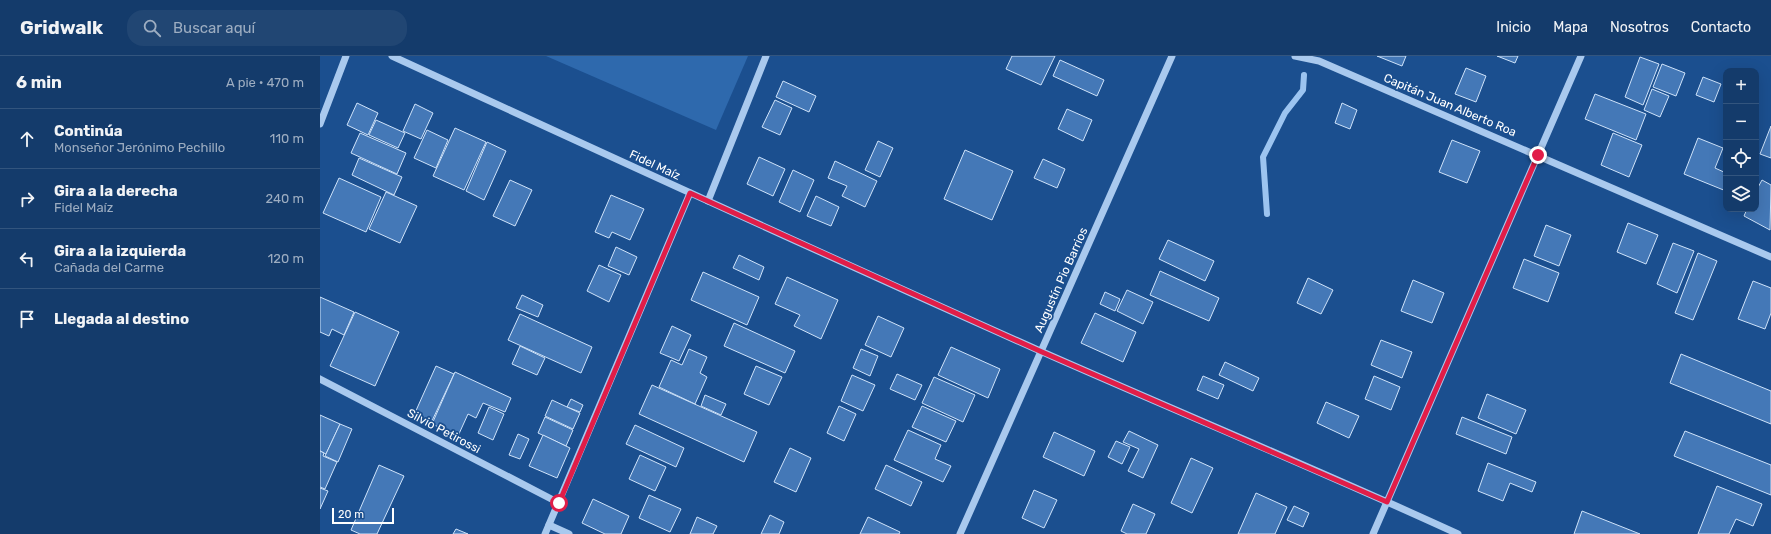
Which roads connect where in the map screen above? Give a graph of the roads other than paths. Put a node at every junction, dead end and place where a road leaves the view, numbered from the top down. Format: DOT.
graph roads {
  1 [pos="346,56"];
  2 [pos="392,56"];
  3 [pos="766,56"];
  4 [pos="1172,56"];
  5 [pos="1295,56"];
  6 [pos="1581,56"];
  7 [pos="320,124"];
  8 [pos="1538,155"];
  9 [pos="690,193"];
  10 [pos="708,201"];
  11 [pos="1771,257"];
  12 [pos="1042,352"];
  13 [pos="320,379"];
  14 [pos="1387,502"];
  15 [pos="559,503"];
  16 [pos="549,525"];
  17 [pos="546,534"];
  18 [pos="569,534"];
  19 [pos="960,534"];
  20 [pos="1373,534"];
  21 [pos="1458,534"];
  1 -- 7 [label="street"];
  2 -- 9 [label="street, Fidel Maíz"];
  3 -- 10 [label="street"];
  4 -- 12 [label="street, Augustín Pio Barrios"];
  5 -- 8 [label="street, Capitán Juan Alberto Roa"];
  6 -- 8 [label="street"];
  8 -- 11 [label="street, Capitán Juan Alberto Roa"];
  8 -- 14 [label="street"];
  9 -- 10 [label="street, Fidel Maíz"];
  9 -- 15 [label="street"];
  10 -- 12 [label="street, Fidel Maíz"];
  12 -- 14 [label="street, Fidel Maíz"];
  12 -- 19 [label="street, Augustín Pio Barrios"];
  13 -- 15 [label="street, Silvio Petirossi"];
  14 -- 20 [label="street"];
  14 -- 21 [label="street, Fidel Maíz"];
  15 -- 16 [label="street"];
  16 -- 17 [label="street"];
  16 -- 18 [label="street"];
}
